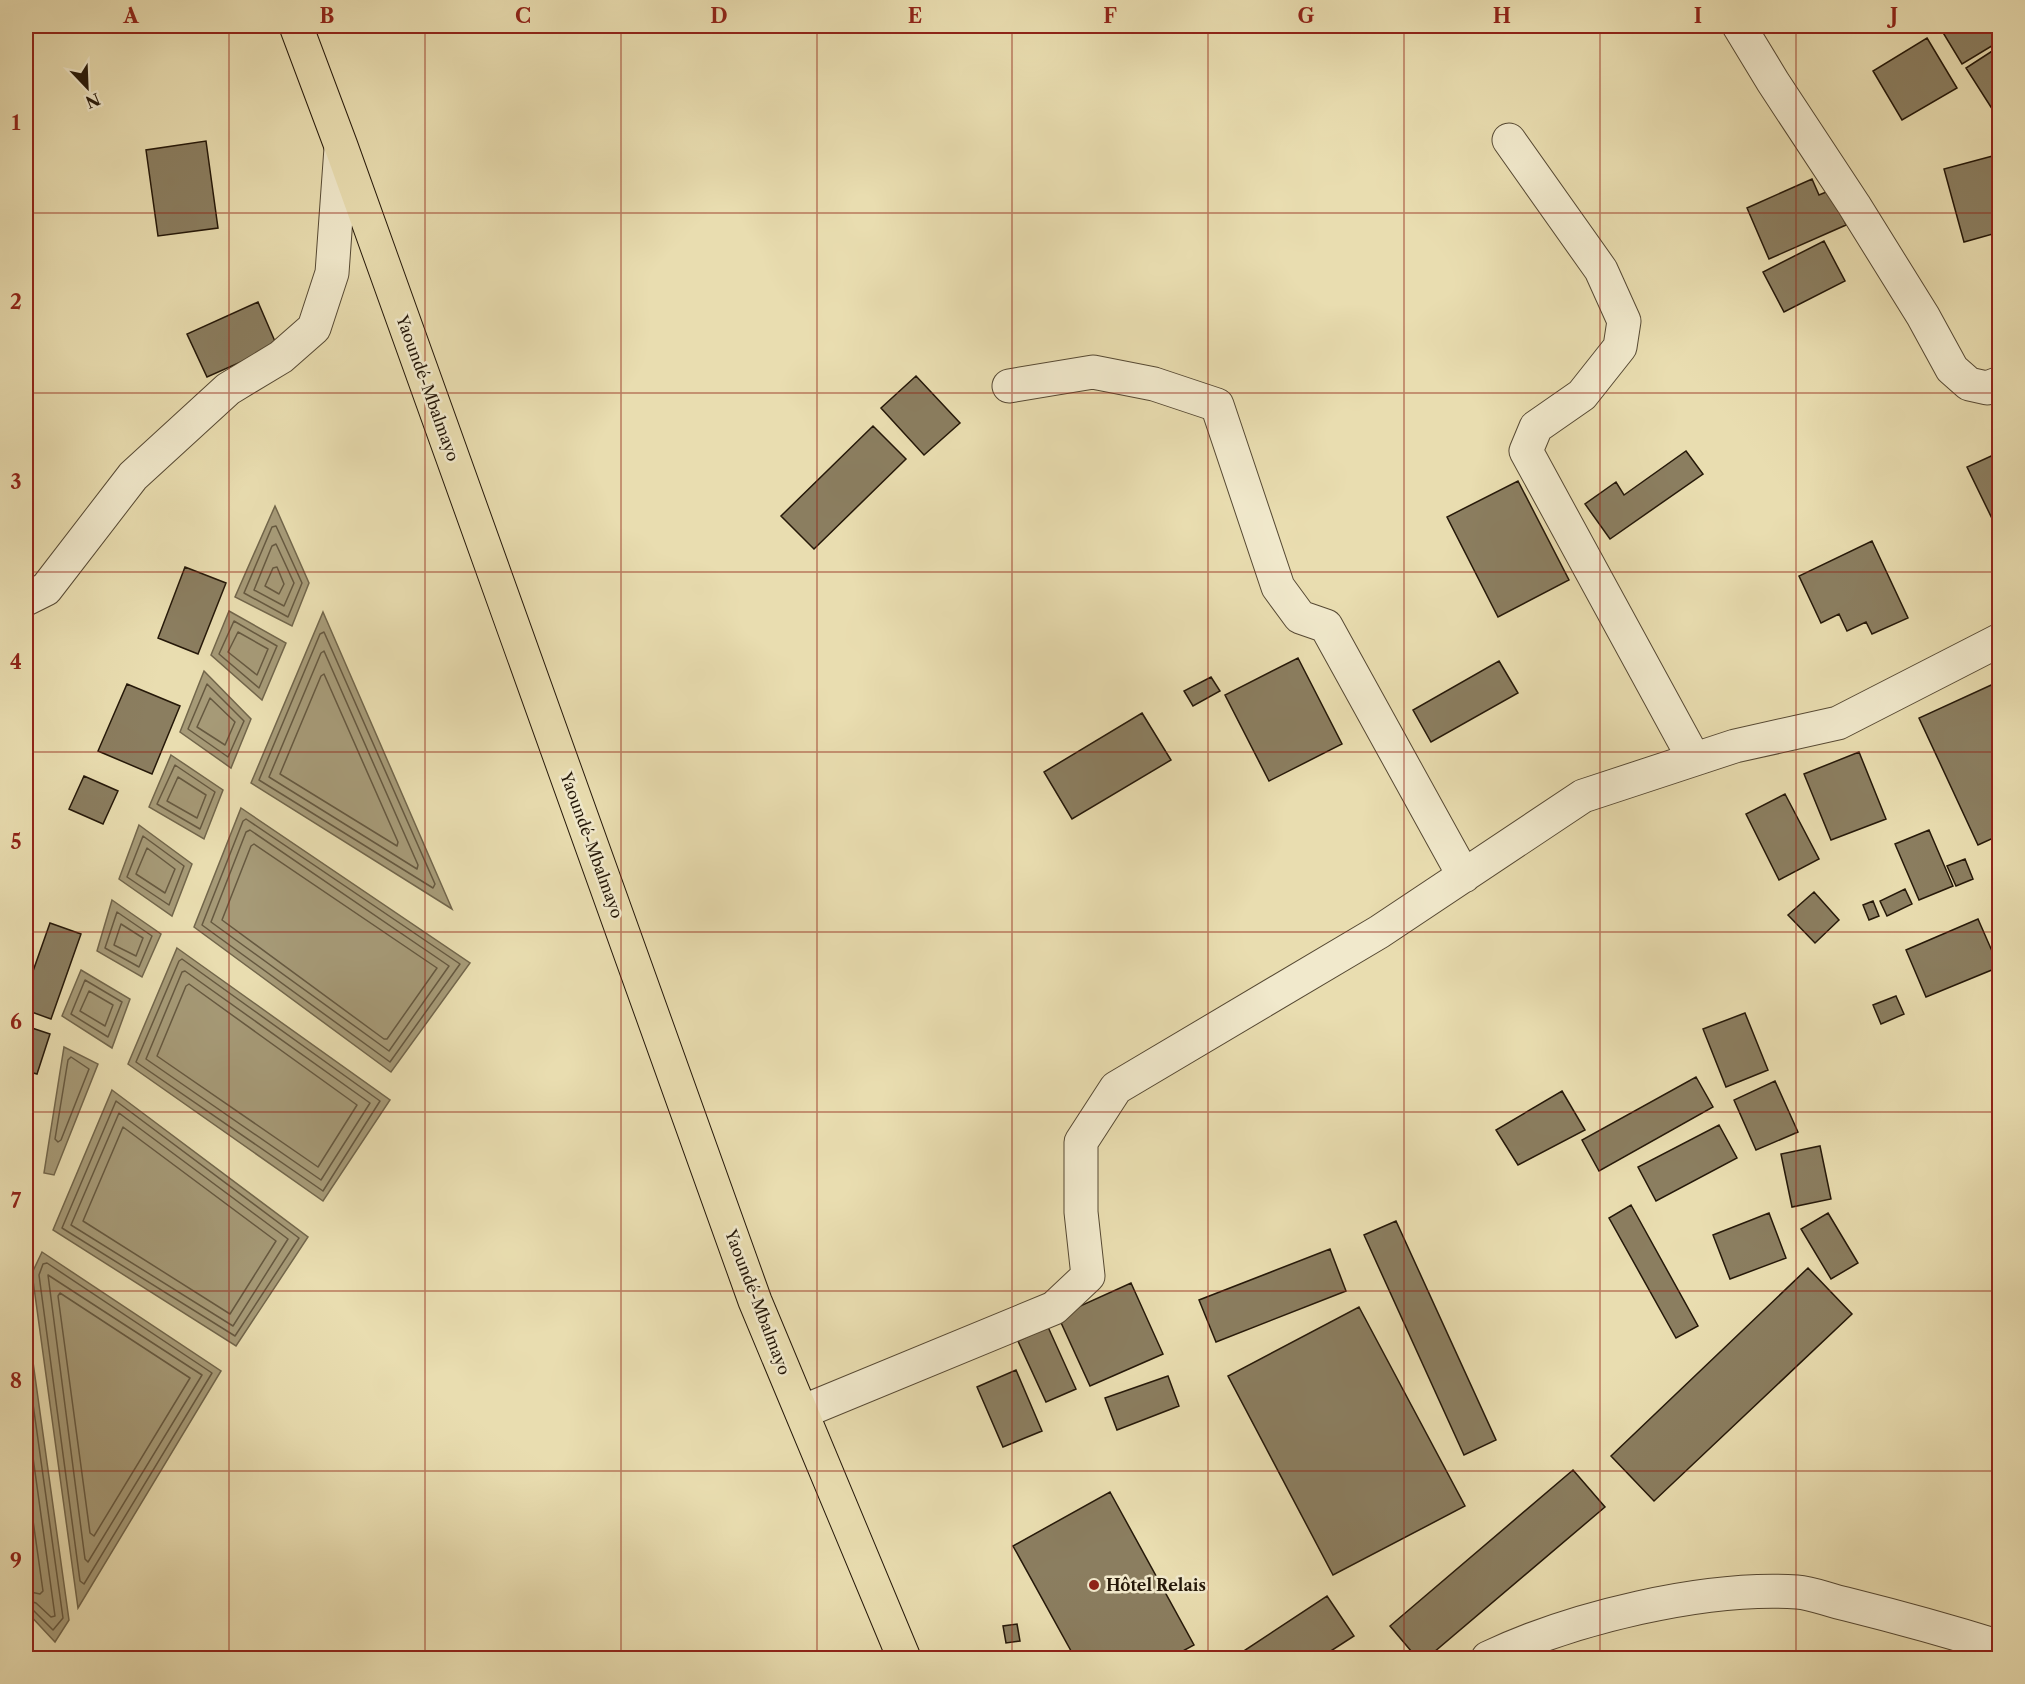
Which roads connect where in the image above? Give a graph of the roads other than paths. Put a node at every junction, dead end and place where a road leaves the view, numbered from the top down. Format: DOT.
graph roads {
  1 [pos="296,26"];
  2 [pos="1739,26"];
  3 [pos="1509,140"];
  4 [pos="341,146"];
  5 [pos="2000,383"];
  6 [pos="1009,386"];
  7 [pos="26,599"];
  8 [pos="2000,640"];
  9 [pos="1694,759"];
  10 [pos="1464,876"];
  11 [pos="802,1412"];
  12 [pos="2000,1647"];
  13 [pos="904,1659"];
  14 [pos="1488,1659"];
  1 -- 4 [label="highway, Yaoundé-Mbalmayo"];
  2 -- 5 [label="street"];
  3 -- 9 [label="street"];
  4 -- 7 [label="street"];
  4 -- 11 [label="highway, Yaoundé-Mbalmayo"];
  6 -- 10 [label="street"];
  8 -- 9 [label="street"];
  9 -- 10 [label="street"];
  10 -- 11 [label="street"];
  11 -- 13 [label="highway, Yaoundé-Mbalmayo"];
  12 -- 14 [label="street"];
}
